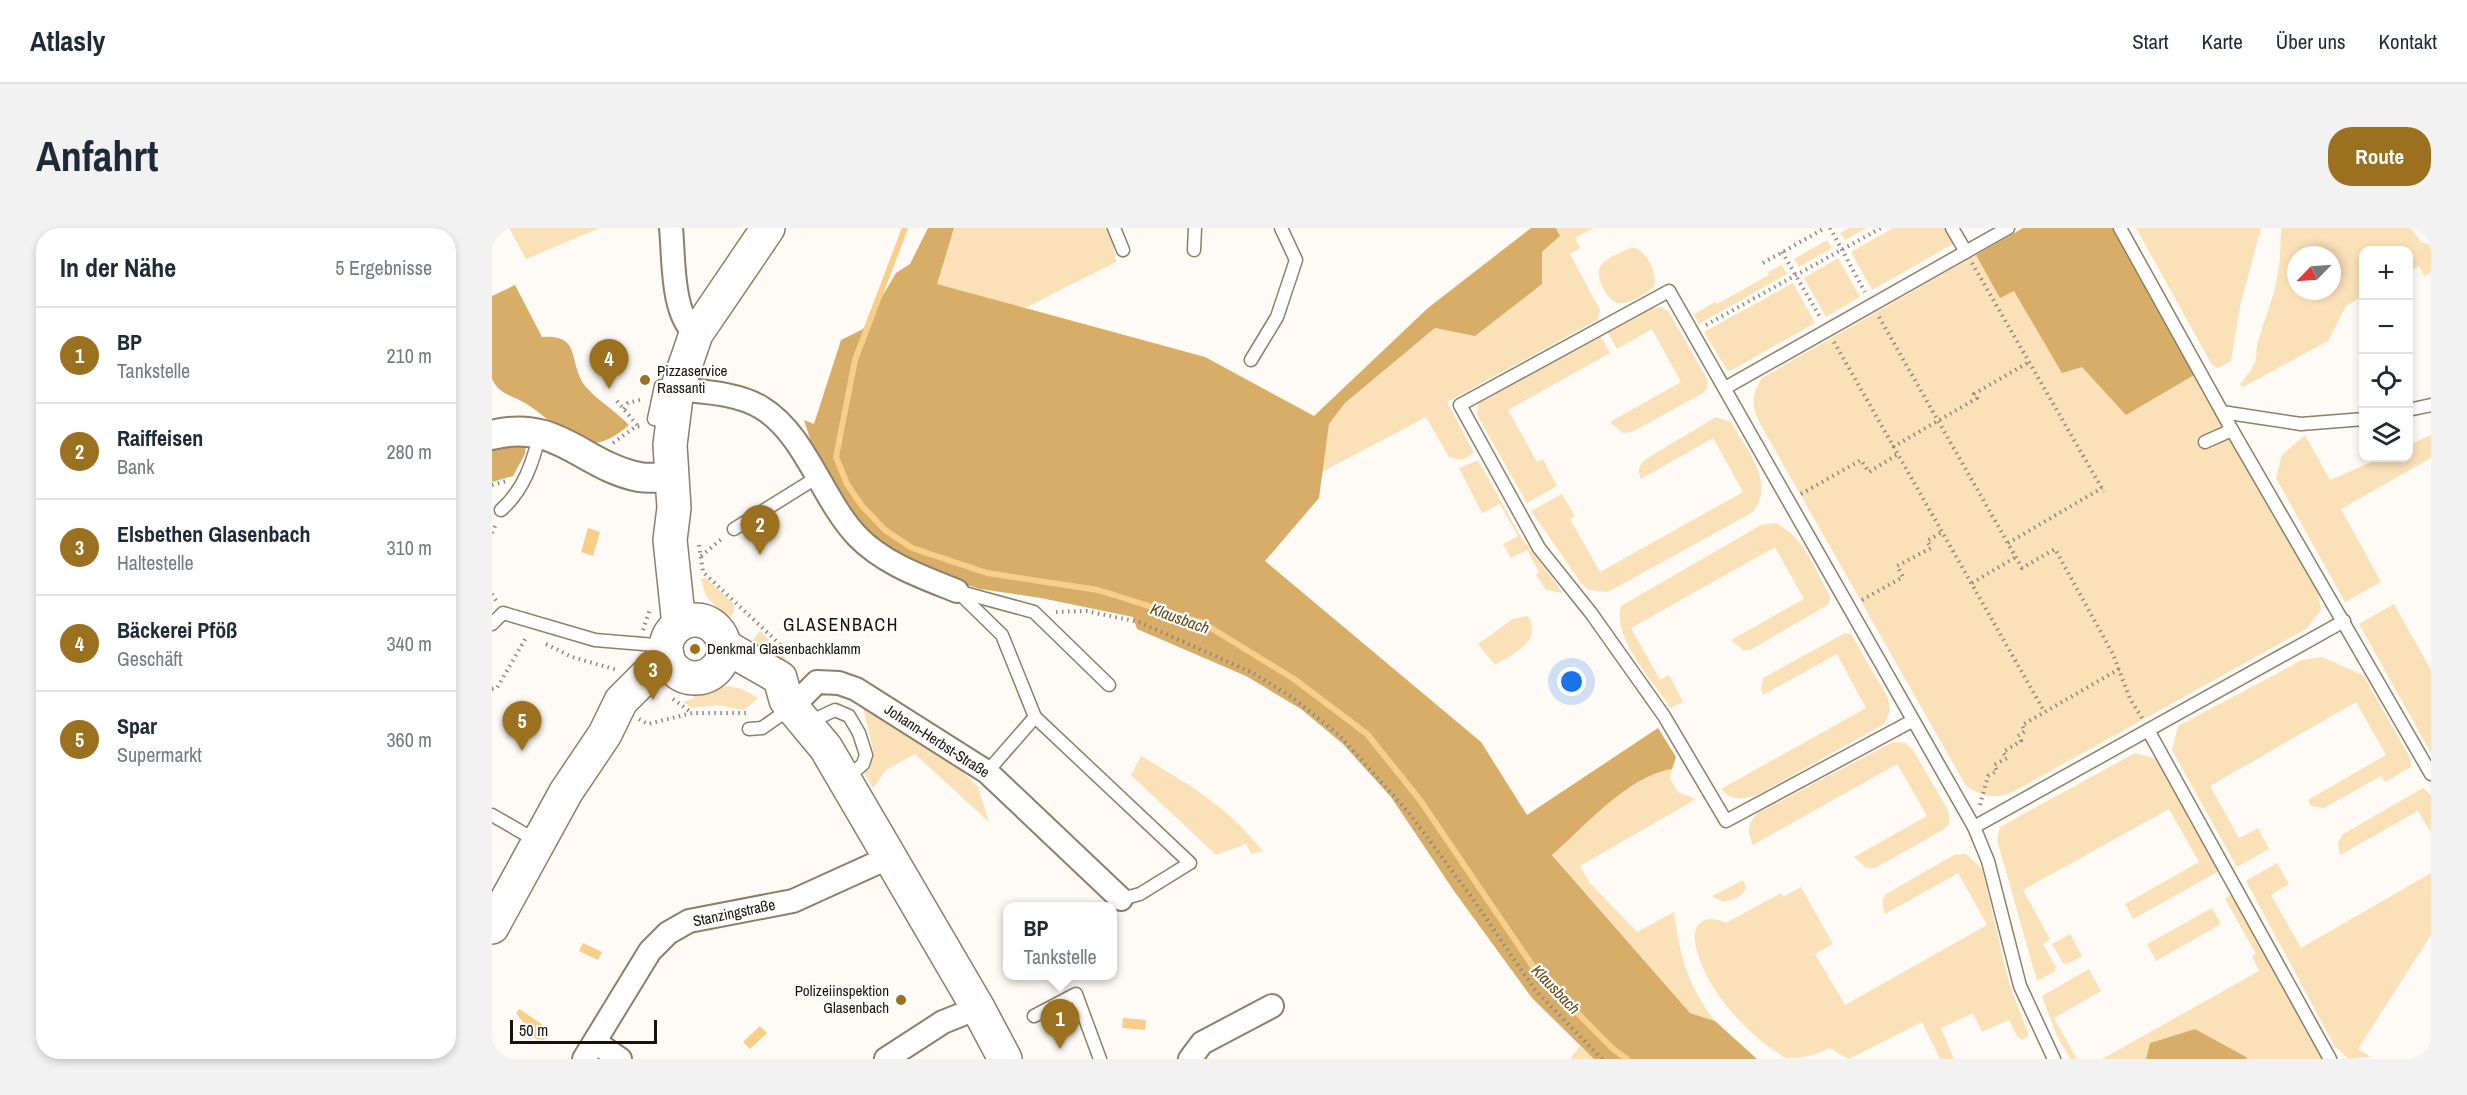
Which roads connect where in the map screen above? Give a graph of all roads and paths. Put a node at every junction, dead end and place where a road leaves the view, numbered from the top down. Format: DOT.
graph roads {
  1 [pos="671,228"];
  2 [pos="768,228"];
  3 [pos="1114,228"];
  4 [pos="1195,228"];
  5 [pos="1281,228"];
  6 [pos="1827,228"];
  7 [pos="1881,228"];
  8 [pos="1952,228"];
  9 [pos="2008,228"];
  10 [pos="2120,228"];
  11 [pos="1123,250"];
  12 [pos="1194,250"];
  13 [pos="1842,250"];
  14 [pos="1782,252"];
  15 [pos="1966,252"];
  16 [pos="1763,263"];
  17 [pos="1796,275"];
  18 [pos="1873,305"];
  19 [pos="1827,330"];
  20 [pos="1693,333"];
  21 [pos="696,334"];
  22 [pos="1251,360"];
  23 [pos="2029,362"];
  24 [pos="1725,388"];
  25 [pos="663,391"];
  26 [pos="617,401"];
  27 [pos="2431,405"];
  28 [pos="624,409"];
  29 [pos="2413,409"];
  30 [pos="2222,412"];
  31 [pos="2359,420"];
  32 [pos="1939,421"];
  33 [pos="2232,430"];
  34 [pos="630,432"];
  35 [pos="540,433"];
  36 [pos="492,435"];
  37 [pos="2205,442"];
  38 [pos="1893,447"];
  39 [pos="1898,454"];
  40 [pos="816,478"];
  41 [pos="673,493"];
  42 [pos="1790,501"];
  43 [pos="501,510"];
  44 [pos="734,529"];
  45 [pos="1942,532"];
  46 [pos="2008,543"];
  47 [pos="700,556"];
  48 [pos="2016,557"];
  49 [pos="703,572"];
  50 [pos="1972,583"];
  51 [pos="957,591"];
  52 [pos="1851,610"];
  53 [pos="1034,612"];
  54 [pos="2344,621"];
  55 [pos="492,624"];
  56 [pos="689,655"];
  57 [pos="790,660"];
  58 [pos="610,667"];
  59 [pos="2119,669"];
  60 [pos="1109,685"];
  61 [pos="492,689"];
  62 [pos="2044,711"];
  63 [pos="692,713"];
  64 [pos="789,713"];
  65 [pos="1035,717"];
  66 [pos="1912,721"];
  67 [pos="643,722"];
  68 [pos="749,729"];
  69 [pos="2148,730"];
  70 [pos="987,772"];
  71 [pos="2431,774"];
  72 [pos="492,815"];
  73 [pos="1974,827"];
  74 [pos="538,842"];
  75 [pos="890,857"];
  76 [pos="1121,899"];
  77 [pos="492,927"];
  78 [pos="1272,1006"];
  79 [pos="978,1008"];
  80 [pos="1034,1016"];
  81 [pos="590,1051"];
  82 [pos="620,1059"];
  83 [pos="886,1059"];
  84 [pos="1005,1059"];
  85 [pos="1100,1059"];
  86 [pos="1190,1059"];
  87 [pos="1602,1059"];
  88 [pos="2054,1059"];
  89 [pos="2330,1059"];
  1 -- 21 [label="street"];
  2 -- 21 [label="main road"];
  3 -- 11 [label="lane"];
  4 -- 12 [label="lane"];
  5 -- 22 [label="lane"];
  6 -- 13 [label="path"];
  6 -- 14 [label="path"];
  7 -- 13 [label="path"];
  8 -- 15 [label="lane"];
  9 -- 15 [label="lane"];
  10 -- 30 [label="lane"];
  13 -- 17 [label="path"];
  13 -- 18 [label="path"];
  14 -- 16 [label="path"];
  14 -- 17 [label="path"];
  15 -- 18 [label="lane"];
  15 -- 23 [label="path"];
  17 -- 19 [label="path"];
  17 -- 20 [label="path"];
  18 -- 19 [label="lane"];
  18 -- 32 [label="path"];
  19 -- 24 [label="lane"];
  19 -- 38 [label="path"];
  20 -- 24 [label="lane"];
  20 -- 66 [label="lane"];
  21 -- 25 [label="main road"];
  23 -- 32 [label="path"];
  23 -- 46 [label="path"];
  24 -- 42 [label="lane"];
  25 -- 28 [label="path"];
  25 -- 40 [label="street"];
  25 -- 41 [label="main road"];
  26 -- 28 [label="path"];
  27 -- 29 [label="lane"];
  28 -- 34 [label="path"];
  30 -- 31 [label="lane"];
  30 -- 33 [label="lane"];
  32 -- 38 [label="path"];
  32 -- 46 [label="path"];
  33 -- 37 [label="lane"];
  33 -- 54 [label="lane"];
  35 -- 36 [label="street"];
  35 -- 41 [label="street"];
  35 -- 43 [label="lane"];
  38 -- 39 [label="path"];
  39 -- 42 [label="path"];
  39 -- 45 [label="path"];
  40 -- 44 [label="lane"];
  40 -- 51 [label="street"];
  41 -- 56 [label="main road"];
  42 -- 52 [label="lane"];
  44 -- 47 [label="path"];
  45 -- 50 [label="path"];
  45 -- 52 [label="path"];
  46 -- 48 [label="path"];
  48 -- 50 [label="path"];
  48 -- 59 [label="path"];
  49 -- 57 [label="path"];
  50 -- 62 [label="path"];
  51 -- 53 [label="lane"];
  51 -- 65 [label="lane"];
  52 -- 66 [label="lane"];
  53 -- 60 [label="lane"];
  53 -- 87 [label="path"];
  54 -- 69 [label="lane"];
  54 -- 71 [label="lane"];
  55 -- 56 [label="lane"];
  56 -- 63 [label="path"];
  56 -- 64 [label="main road"];
  56 -- 74 [label="main road"];
  58 -- 61 [label="path"];
  59 -- 62 [label="path"];
  59 -- 69 [label="path"];
  62 -- 73 [label="path"];
  63 -- 64 [label="path"];
  63 -- 67 [label="path"];
  64 -- 68 [label="lane"];
  64 -- 70 [label="street, Johann-Herbst-Straße"];
  64 -- 75 [label="main road"];
  65 -- 70 [label="lane"];
  65 -- 76 [label="lane"];
  66 -- 73 [label="lane"];
  69 -- 73 [label="lane"];
  69 -- 89 [label="lane"];
  70 -- 76 [label="street, Johann-Herbst-Straße"];
  72 -- 74 [label="lane"];
  73 -- 88 [label="lane"];
  74 -- 77 [label="main road"];
  75 -- 79 [label="main road"];
  75 -- 81 [label="street, Stanzingstraße"];
  78 -- 86 [label="street"];
  79 -- 83 [label="street"];
  79 -- 84 [label="main road"];
  80 -- 85 [label="lane"];
  81 -- 82 [label="street, Stanzingstraße"];
}
